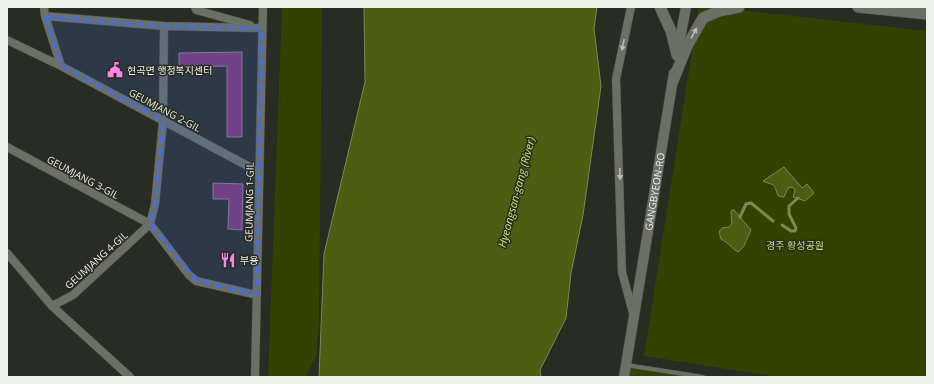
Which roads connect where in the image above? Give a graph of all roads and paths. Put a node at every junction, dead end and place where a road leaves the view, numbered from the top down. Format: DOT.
graph roads {
  1 [pos="44,7"];
  2 [pos="195,7"];
  3 [pos="263,7"];
  4 [pos="631,7"];
  5 [pos="660,7"];
  6 [pos="686,7"];
  7 [pos="739,7"];
  8 [pos="858,7"];
  9 [pos="927,14"];
  10 [pos="45,16"];
  11 [pos="164,26"];
  12 [pos="262,28"];
  13 [pos="7,40"];
  14 [pos="677,55"];
  15 [pos="61,66"];
  16 [pos="673,81"];
  17 [pos="163,121"];
  18 [pos="7,147"];
  19 [pos="260,172"];
  20 [pos="150,224"];
  21 [pos="7,253"];
  22 [pos="257,295"];
  23 [pos="52,306"];
  24 [pos="633,313"];
  25 [pos="625,365"];
  26 [pos="130,377"];
  27 [pos="255,377"];
  28 [pos="624,377"];
  29 [pos="703,377"];
  1 -- 10 [label="street"];
  2 -- 12 [label="street"];
  3 -- 12 [label="street, GEUMJANG 1-GIL"];
  4 -- 24 [label="street, one-way"];
  5 -- 14 [label="main road"];
  6 -- 14 [label="street, GANGBYEON-RO"];
  16 -- 7 [label="main road, one-way"];
  8 -- 9 [label="main road"];
  10 -- 11 [label="street"];
  10 -- 15 [label="street"];
  11 -- 12 [label="street"];
  11 -- 17 [label="street"];
  12 -- 19 [label="street, GEUMJANG 1-GIL"];
  13 -- 15 [label="street, GEUMJANG 2-GIL"];
  14 -- 16 [label="street, GANGBYEON-RO"];
  15 -- 17 [label="street, GEUMJANG 2-GIL"];
  16 -- 24 [label="street, GANGBYEON-RO"];
  17 -- 19 [label="street, GEUMJANG 2-GIL"];
  17 -- 20 [label="street"];
  18 -- 20 [label="street, GEUMJANG 3-GIL"];
  19 -- 22 [label="street, GEUMJANG 1-GIL"];
  20 -- 22 [label="street, GEUMJANG 3-GIL"];
  20 -- 23 [label="street, GEUMJANG 4-GIL"];
  21 -- 23 [label="street"];
  22 -- 27 [label="street, GEUMJANG 1-GIL"];
  23 -- 26 [label="street"];
  24 -- 25 [label="street, GANGBYEON-RO"];
  25 -- 28 [label="street, GANGBYEON-RO"];
  25 -- 29 [label="lane"];
}
